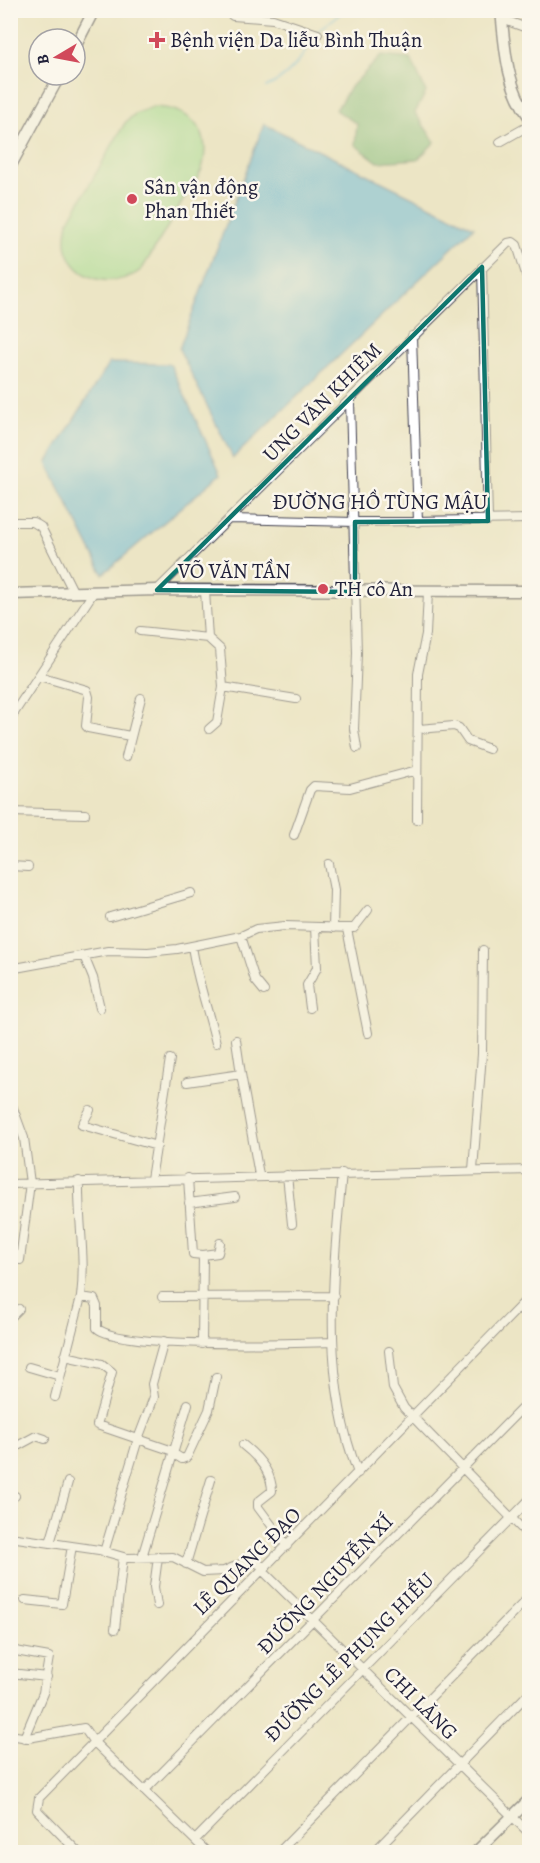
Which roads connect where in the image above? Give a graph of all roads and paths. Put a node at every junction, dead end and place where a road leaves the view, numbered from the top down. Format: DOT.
graph roads {
  1 [pos="94,10"];
  2 [pos="225,10"];
  3 [pos="261,14"];
  4 [pos="501,15"];
  5 [pos="85,27"];
  6 [pos="530,32"];
  7 [pos="318,34"];
  8 [pos="53,87"];
  9 [pos="530,118"];
  10 [pos="530,125"];
  11 [pos="500,142"];
  12 [pos="10,167"];
  13 [pos="482,267"];
  14 [pos="530,287"];
  15 [pos="412,336"];
  16 [pos="350,401"];
  17 [pos="230,519"];
  18 [pos="530,519"];
  19 [pos="488,521"];
  20 [pos="10,522"];
  21 [pos="355,522"];
  22 [pos="418,522"];
  23 [pos="157,590"];
  24 [pos="205,591"];
  25 [pos="355,591"];
  26 [pos="530,591"];
  27 [pos="428,592"];
  28 [pos="74,593"];
  29 [pos="93,593"];
  30 [pos="10,594"];
  31 [pos="140,631"];
  32 [pos="208,638"];
  33 [pos="39,676"];
  34 [pos="223,687"];
  35 [pos="141,698"];
  36 [pos="296,699"];
  37 [pos="10,719"];
  38 [pos="209,729"];
  39 [pos="419,729"];
  40 [pos="130,736"];
  41 [pos="357,748"];
  42 [pos="489,749"];
  43 [pos="126,757"];
  44 [pos="417,770"];
  45 [pos="10,812"];
  46 [pos="85,814"];
  47 [pos="417,820"];
  48 [pos="294,835"];
  49 [pos="330,864"];
  50 [pos="10,866"];
  51 [pos="28,867"];
  52 [pos="191,893"];
  53 [pos="368,910"];
  54 [pos="110,917"];
  55 [pos="315,927"];
  56 [pos="333,928"];
  57 [pos="347,929"];
  58 [pos="241,936"];
  59 [pos="192,946"];
  60 [pos="483,950"];
  61 [pos="84,956"];
  62 [pos="10,969"];
  63 [pos="264,991"];
  64 [pos="100,1008"];
  65 [pos="310,1008"];
  66 [pos="369,1033"];
  67 [pos="236,1040"];
  68 [pos="216,1043"];
  69 [pos="170,1059"];
  70 [pos="242,1074"];
  71 [pos="187,1082"];
  72 [pos="10,1100"];
  73 [pos="90,1110"];
  74 [pos="157,1146"];
  75 [pos="473,1170"];
  76 [pos="530,1170"];
  77 [pos="342,1173"];
  78 [pos="259,1175"];
  79 [pos="287,1175"];
  80 [pos="188,1178"];
  81 [pos="151,1179"];
  82 [pos="78,1181"];
  83 [pos="30,1183"];
  84 [pos="10,1184"];
  85 [pos="235,1197"];
  86 [pos="189,1203"];
  87 [pos="292,1224"];
  88 [pos="220,1243"];
  89 [pos="202,1255"];
  90 [pos="20,1260"];
  91 [pos="334,1296"];
  92 [pos="530,1296"];
  93 [pos="81,1297"];
  94 [pos="162,1297"];
  95 [pos="202,1299"];
  96 [pos="19,1309"];
  97 [pos="10,1318"];
  98 [pos="164,1341"];
  99 [pos="332,1342"];
  100 [pos="202,1344"];
  101 [pos="389,1351"];
  102 [pos="65,1356"];
  103 [pos="29,1367"];
  104 [pos="60,1376"];
  105 [pos="216,1377"];
  106 [pos="55,1397"];
  107 [pos="530,1400"];
  108 [pos="188,1404"];
  109 [pos="410,1415"];
  110 [pos="45,1438"];
  111 [pos="138,1439"];
  112 [pos="243,1445"];
  113 [pos="10,1450"];
  114 [pos="173,1453"];
  115 [pos="462,1469"];
  116 [pos="358,1473"];
  117 [pos="211,1480"];
  118 [pos="68,1482"];
  119 [pos="530,1499"];
  120 [pos="511,1519"];
  121 [pos="10,1537"];
  122 [pos="530,1537"];
  123 [pos="50,1543"];
  124 [pos="72,1546"];
  125 [pos="287,1546"];
  126 [pos="104,1552"];
  127 [pos="123,1557"];
  128 [pos="142,1557"];
  129 [pos="158,1557"];
  130 [pos="186,1564"];
  131 [pos="264,1570"];
  132 [pos="530,1596"];
  133 [pos="25,1600"];
  134 [pos="157,1605"];
  135 [pos="313,1622"];
  136 [pos="115,1629"];
  137 [pos="10,1650"];
  138 [pos="361,1670"];
  139 [pos="10,1673"];
  140 [pos="46,1677"];
  141 [pos="530,1692"];
  142 [pos="411,1719"];
  143 [pos="10,1736"];
  144 [pos="24,1738"];
  145 [pos="93,1742"];
  146 [pos="459,1767"];
  147 [pos="144,1791"];
  148 [pos="530,1799"];
  149 [pos="512,1816"];
  150 [pos="530,1834"];
  151 [pos="195,1840"];
  152 [pos="78,1852"];
  153 [pos="207,1852"];
  154 [pos="279,1852"];
  155 [pos="374,1852"];
  156 [pos="476,1852"];
  1 -- 5 [label="street"];
  2 -- 3 [label="street"];
  3 -- 7 [label="street"];
  4 -- 6 [label="street"];
  4 -- 9 [label="street"];
  8 -- 12 [label="street"];
  10 -- 11 [label="street"];
  13 -- 14 [label="street, UNG VĂN KHIÊM"];
  13 -- 15 [label="street, UNG VĂN KHIÊM"];
  13 -- 19 [label="street"];
  15 -- 16 [label="street, UNG VĂN KHIÊM"];
  15 -- 22 [label="street"];
  16 -- 17 [label="street, UNG VĂN KHIÊM"];
  16 -- 21 [label="street"];
  17 -- 21 [label="street, ĐƯỜNG HỒ TÙNG MẬU"];
  17 -- 23 [label="street, UNG VĂN KHIÊM"];
  18 -- 19 [label="street, ĐƯỜNG HỒ TÙNG MẬU"];
  19 -- 22 [label="street, ĐƯỜNG HỒ TÙNG MẬU"];
  20 -- 28 [label="street"];
  21 -- 22 [label="street, ĐƯỜNG HỒ TÙNG MẬU"];
  21 -- 25 [label="street"];
  23 -- 24 [label="street, VÕ VĂN TẦN"];
  23 -- 29 [label="street, VÕ VĂN TẦN"];
  24 -- 25 [label="street, VÕ VĂN TẦN"];
  24 -- 32 [label="street"];
  25 -- 27 [label="street, VÕ VĂN TẦN"];
  25 -- 41 [label="street"];
  26 -- 27 [label="street, VÕ VĂN TẦN"];
  27 -- 39 [label="street"];
  28 -- 29 [label="street, VÕ VĂN TẦN"];
  28 -- 30 [label="street, VÕ VĂN TẦN"];
  29 -- 33 [label="street"];
  31 -- 32 [label="street"];
  32 -- 34 [label="street"];
  33 -- 37 [label="street"];
  33 -- 40 [label="street"];
  34 -- 36 [label="street"];
  34 -- 38 [label="street"];
  35 -- 40 [label="street"];
  39 -- 42 [label="street"];
  39 -- 44 [label="street"];
  40 -- 43 [label="street"];
  44 -- 47 [label="street"];
  44 -- 48 [label="street"];
  45 -- 46 [label="street"];
  49 -- 56 [label="street"];
  50 -- 51 [label="street"];
  52 -- 54 [label="street"];
  53 -- 57 [label="street"];
  55 -- 56 [label="street"];
  55 -- 58 [label="street"];
  55 -- 65 [label="street"];
  56 -- 57 [label="street"];
  57 -- 66 [label="street"];
  58 -- 59 [label="street"];
  58 -- 63 [label="street"];
  59 -- 61 [label="street"];
  59 -- 68 [label="street"];
  60 -- 75 [label="street"];
  61 -- 62 [label="street"];
  61 -- 64 [label="street"];
  67 -- 70 [label="street"];
  69 -- 74 [label="street"];
  70 -- 71 [label="street"];
  70 -- 78 [label="street"];
  72 -- 83 [label="street"];
  73 -- 74 [label="street"];
  74 -- 81 [label="street"];
  75 -- 76 [label="street"];
  75 -- 77 [label="street"];
  77 -- 79 [label="street"];
  77 -- 91 [label="street"];
  78 -- 79 [label="street"];
  78 -- 80 [label="street"];
  79 -- 87 [label="street"];
  80 -- 81 [label="street"];
  80 -- 86 [label="street"];
  81 -- 82 [label="street"];
  82 -- 83 [label="street"];
  82 -- 93 [label="street"];
  83 -- 84 [label="street"];
  83 -- 90 [label="street"];
  85 -- 86 [label="street"];
  86 -- 89 [label="street"];
  88 -- 89 [label="street"];
  89 -- 95 [label="street"];
  91 -- 95 [label="street"];
  91 -- 99 [label="street"];
  92 -- 109 [label="street, LÊ QUANG ĐẠO"];
  93 -- 98 [label="street"];
  93 -- 102 [label="street"];
  94 -- 95 [label="street"];
  95 -- 100 [label="street"];
  96 -- 97 [label="street"];
  98 -- 100 [label="street"];
  98 -- 111 [label="street"];
  99 -- 100 [label="street"];
  99 -- 116 [label="street"];
  101 -- 109 [label="street"];
  102 -- 104 [label="street"];
  102 -- 111 [label="street"];
  103 -- 104 [label="street"];
  104 -- 106 [label="street"];
  105 -- 114 [label="street"];
  107 -- 115 [label="street, ĐƯỜNG NGUYỄN XÍ"];
  108 -- 114 [label="street"];
  109 -- 115 [label="street"];
  109 -- 116 [label="street, LÊ QUANG ĐẠO"];
  110 -- 113 [label="street"];
  111 -- 114 [label="street"];
  111 -- 126 [label="street"];
  112 -- 125 [label="street"];
  114 -- 128 [label="street"];
  115 -- 120 [label="street"];
  115 -- 135 [label="street, ĐƯỜNG NGUYỄN XÍ"];
  116 -- 125 [label="street, LÊ QUANG ĐẠO"];
  117 -- 130 [label="street"];
  118 -- 123 [label="street"];
  119 -- 120 [label="street, ĐƯỜNG LÊ PHỤNG HIỂU"];
  120 -- 122 [label="street"];
  120 -- 138 [label="street, ĐƯỜNG LÊ PHỤNG HIỂU"];
  121 -- 123 [label="street"];
  123 -- 124 [label="street"];
  124 -- 126 [label="street"];
  124 -- 133 [label="street"];
  125 -- 131 [label="street, LÊ QUANG ĐẠO"];
  126 -- 127 [label="street"];
  127 -- 128 [label="street"];
  127 -- 136 [label="street"];
  128 -- 129 [label="street"];
  129 -- 130 [label="street"];
  129 -- 134 [label="street"];
  130 -- 131 [label="street"];
  131 -- 135 [label="street, CHI LĂNG"];
  131 -- 145 [label="street, LÊ QUANG ĐẠO"];
  132 -- 142 [label="street"];
  135 -- 138 [label="street, CHI LĂNG"];
  135 -- 147 [label="street, ĐƯỜNG NGUYỄN XÍ"];
  137 -- 140 [label="street"];
  138 -- 142 [label="street, CHI LĂNG"];
  138 -- 151 [label="street, ĐƯỜNG LÊ PHỤNG HIỂU"];
  139 -- 140 [label="street"];
  140 -- 144 [label="street"];
  141 -- 146 [label="street"];
  142 -- 146 [label="street, CHI LĂNG"];
  142 -- 154 [label="street"];
  143 -- 144 [label="street"];
  144 -- 145 [label="street"];
  145 -- 147 [label="street"];
  145 -- 152 [label="street, LÊ QUANG ĐẠO"];
  146 -- 149 [label="street, CHI LĂNG"];
  146 -- 155 [label="street"];
  147 -- 151 [label="street"];
  148 -- 149 [label="street"];
  149 -- 150 [label="street, CHI LĂNG"];
  149 -- 156 [label="street"];
  151 -- 153 [label="street"];
}
